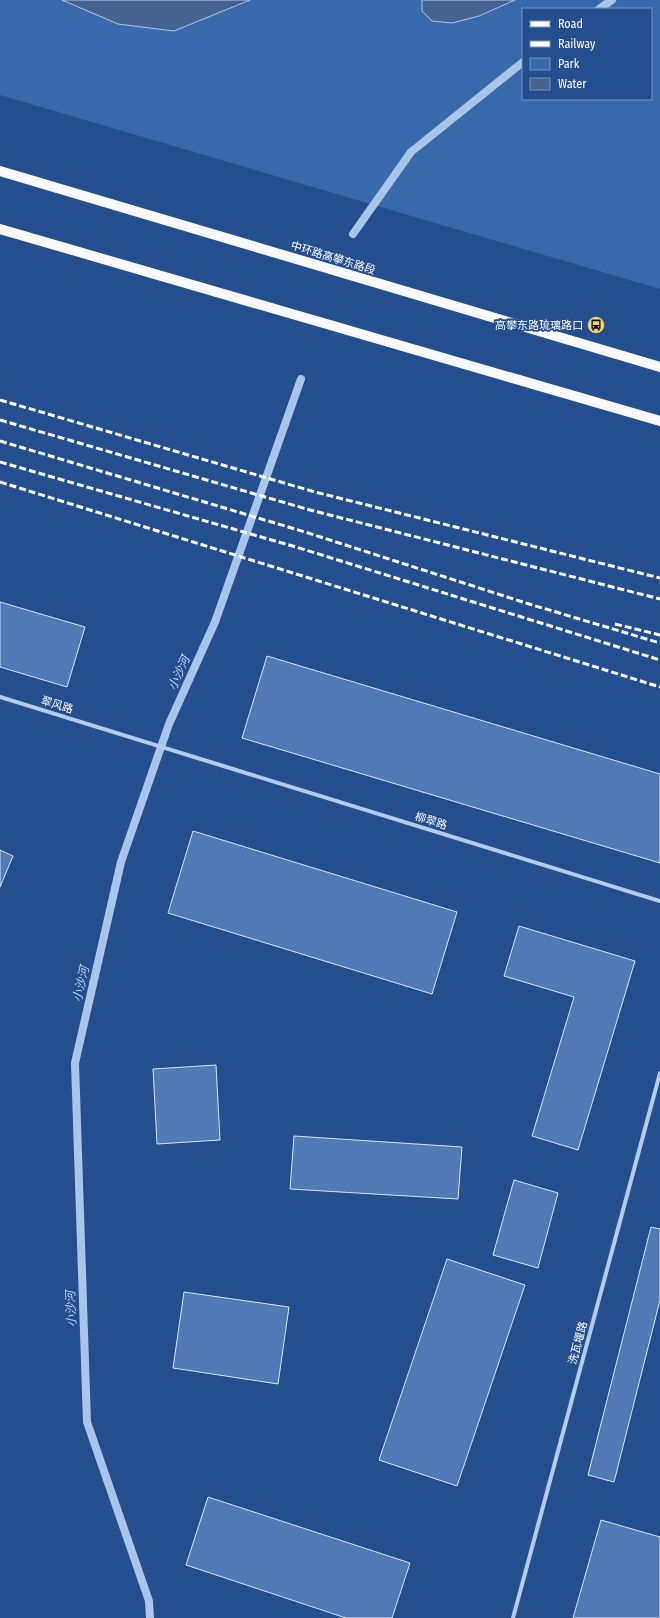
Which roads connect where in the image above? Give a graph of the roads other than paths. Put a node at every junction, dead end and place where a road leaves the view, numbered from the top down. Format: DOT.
graph roads {
  1 [pos="0,171"];
  2 [pos="0,229"];
  3 [pos="660,367"];
  4 [pos="660,421"];
  5 [pos="0,697"];
  6 [pos="196,758"];
  7 [pos="660,901"];
  8 [pos="660,1073"];
  9 [pos="513,1618"];
  1 -- 3 [label="main road, 中环路高攀东路段"];
  2 -- 4 [label="main road"];
  5 -- 6 [label="street, 翠风路"];
  6 -- 7 [label="street, 柳翠路"];
  8 -- 9 [label="street, 洗瓦堰路"];
}
